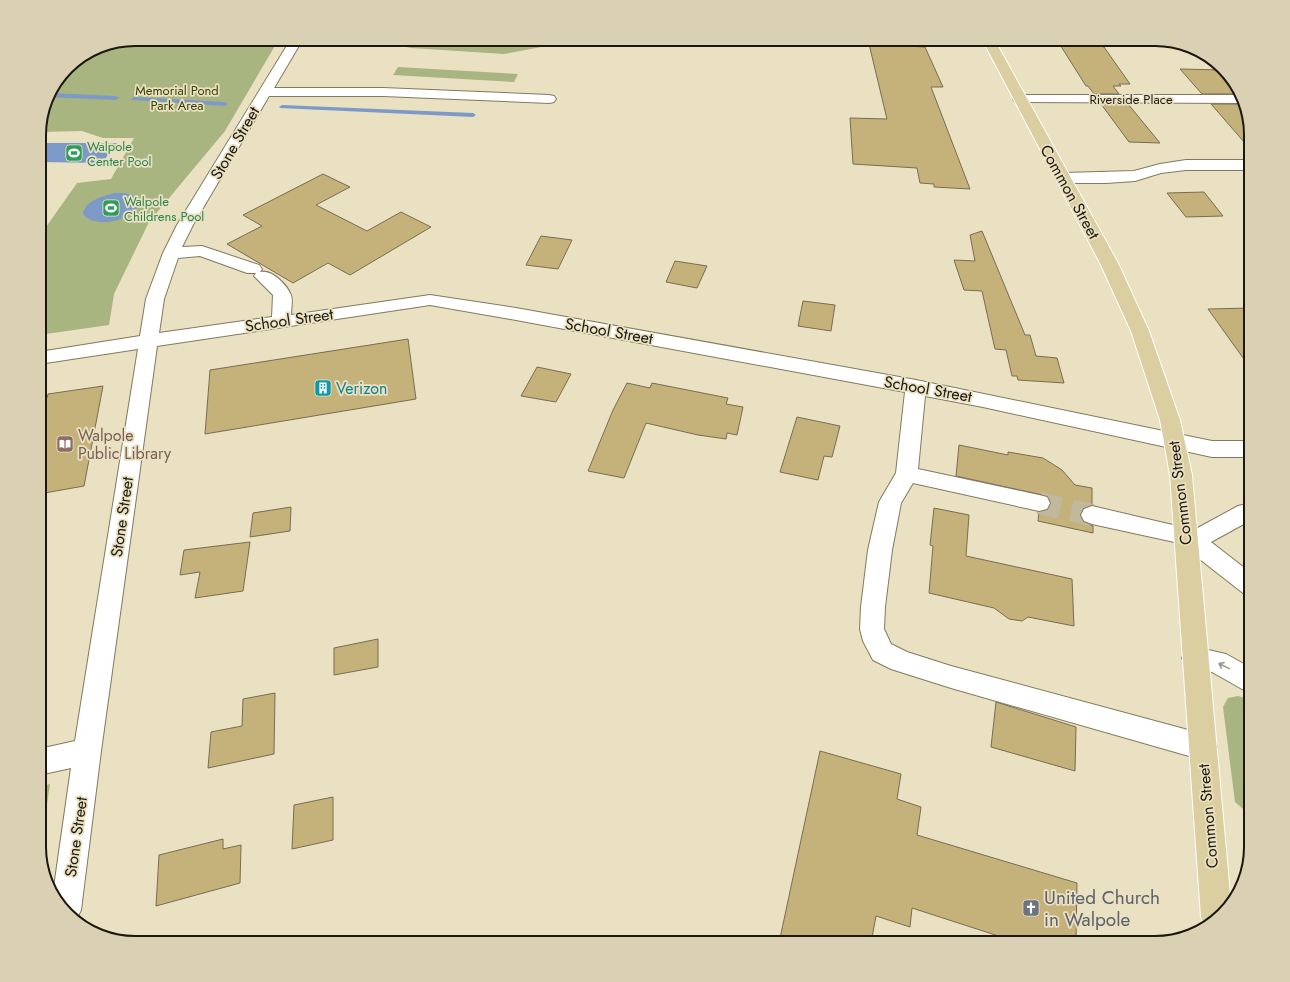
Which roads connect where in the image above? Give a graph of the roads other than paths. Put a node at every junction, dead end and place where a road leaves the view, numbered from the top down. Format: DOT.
graph roads {
  1 [pos="293,46"];
  2 [pos="992,46"];
  3 [pos="264,92"];
  4 [pos="549,99"];
  5 [pos="1020,99"];
  6 [pos="1236,99"];
  7 [pos="1244,165"];
  8 [pos="1062,178"];
  9 [pos="171,253"];
  10 [pos="281,321"];
  11 [pos="148,341"];
  12 [pos="46,357"];
  13 [pos="916,387"];
  14 [pos="1174,442"];
  15 [pos="1244,449"];
  16 [pos="907,474"];
  17 [pos="1039,503"];
  18 [pos="1244,513"];
  19 [pos="1092,515"];
  20 [pos="1189,539"];
  21 [pos="1244,581"];
  22 [pos="1196,658"];
  23 [pos="1244,677"];
  24 [pos="1202,746"];
  25 [pos="87,751"];
  26 [pos="46,760"];
  27 [pos="67,904"];
  28 [pos="1216,912"];
  1 -- 3 [label="street, Stone Street"];
  2 -- 5 [label="main road, Common Street"];
  3 -- 4 [label="street"];
  3 -- 9 [label="street, Stone Street"];
  5 -- 6 [label="street, Riverside Place"];
  5 -- 8 [label="main road, Common Street"];
  7 -- 8 [label="street"];
  8 -- 14 [label="main road, Common Street"];
  9 -- 10 [label="street"];
  9 -- 11 [label="street, Stone Street"];
  10 -- 11 [label="street, School Street"];
  10 -- 13 [label="street, School Street"];
  11 -- 12 [label="street, School Street"];
  11 -- 25 [label="street, Stone Street"];
  13 -- 14 [label="street, School Street"];
  13 -- 16 [label="street"];
  14 -- 15 [label="street, School Street"];
  14 -- 20 [label="main road, Common Street"];
  16 -- 17 [label="street"];
  16 -- 24 [label="street"];
  18 -- 20 [label="street"];
  19 -- 20 [label="street"];
  20 -- 21 [label="street"];
  20 -- 22 [label="main road, Common Street"];
  23 -- 22 [label="street, one-way"];
  22 -- 24 [label="main road, Common Street"];
  24 -- 28 [label="main road, Common Street"];
  25 -- 26 [label="street"];
  25 -- 27 [label="street, Stone Street"];
}
